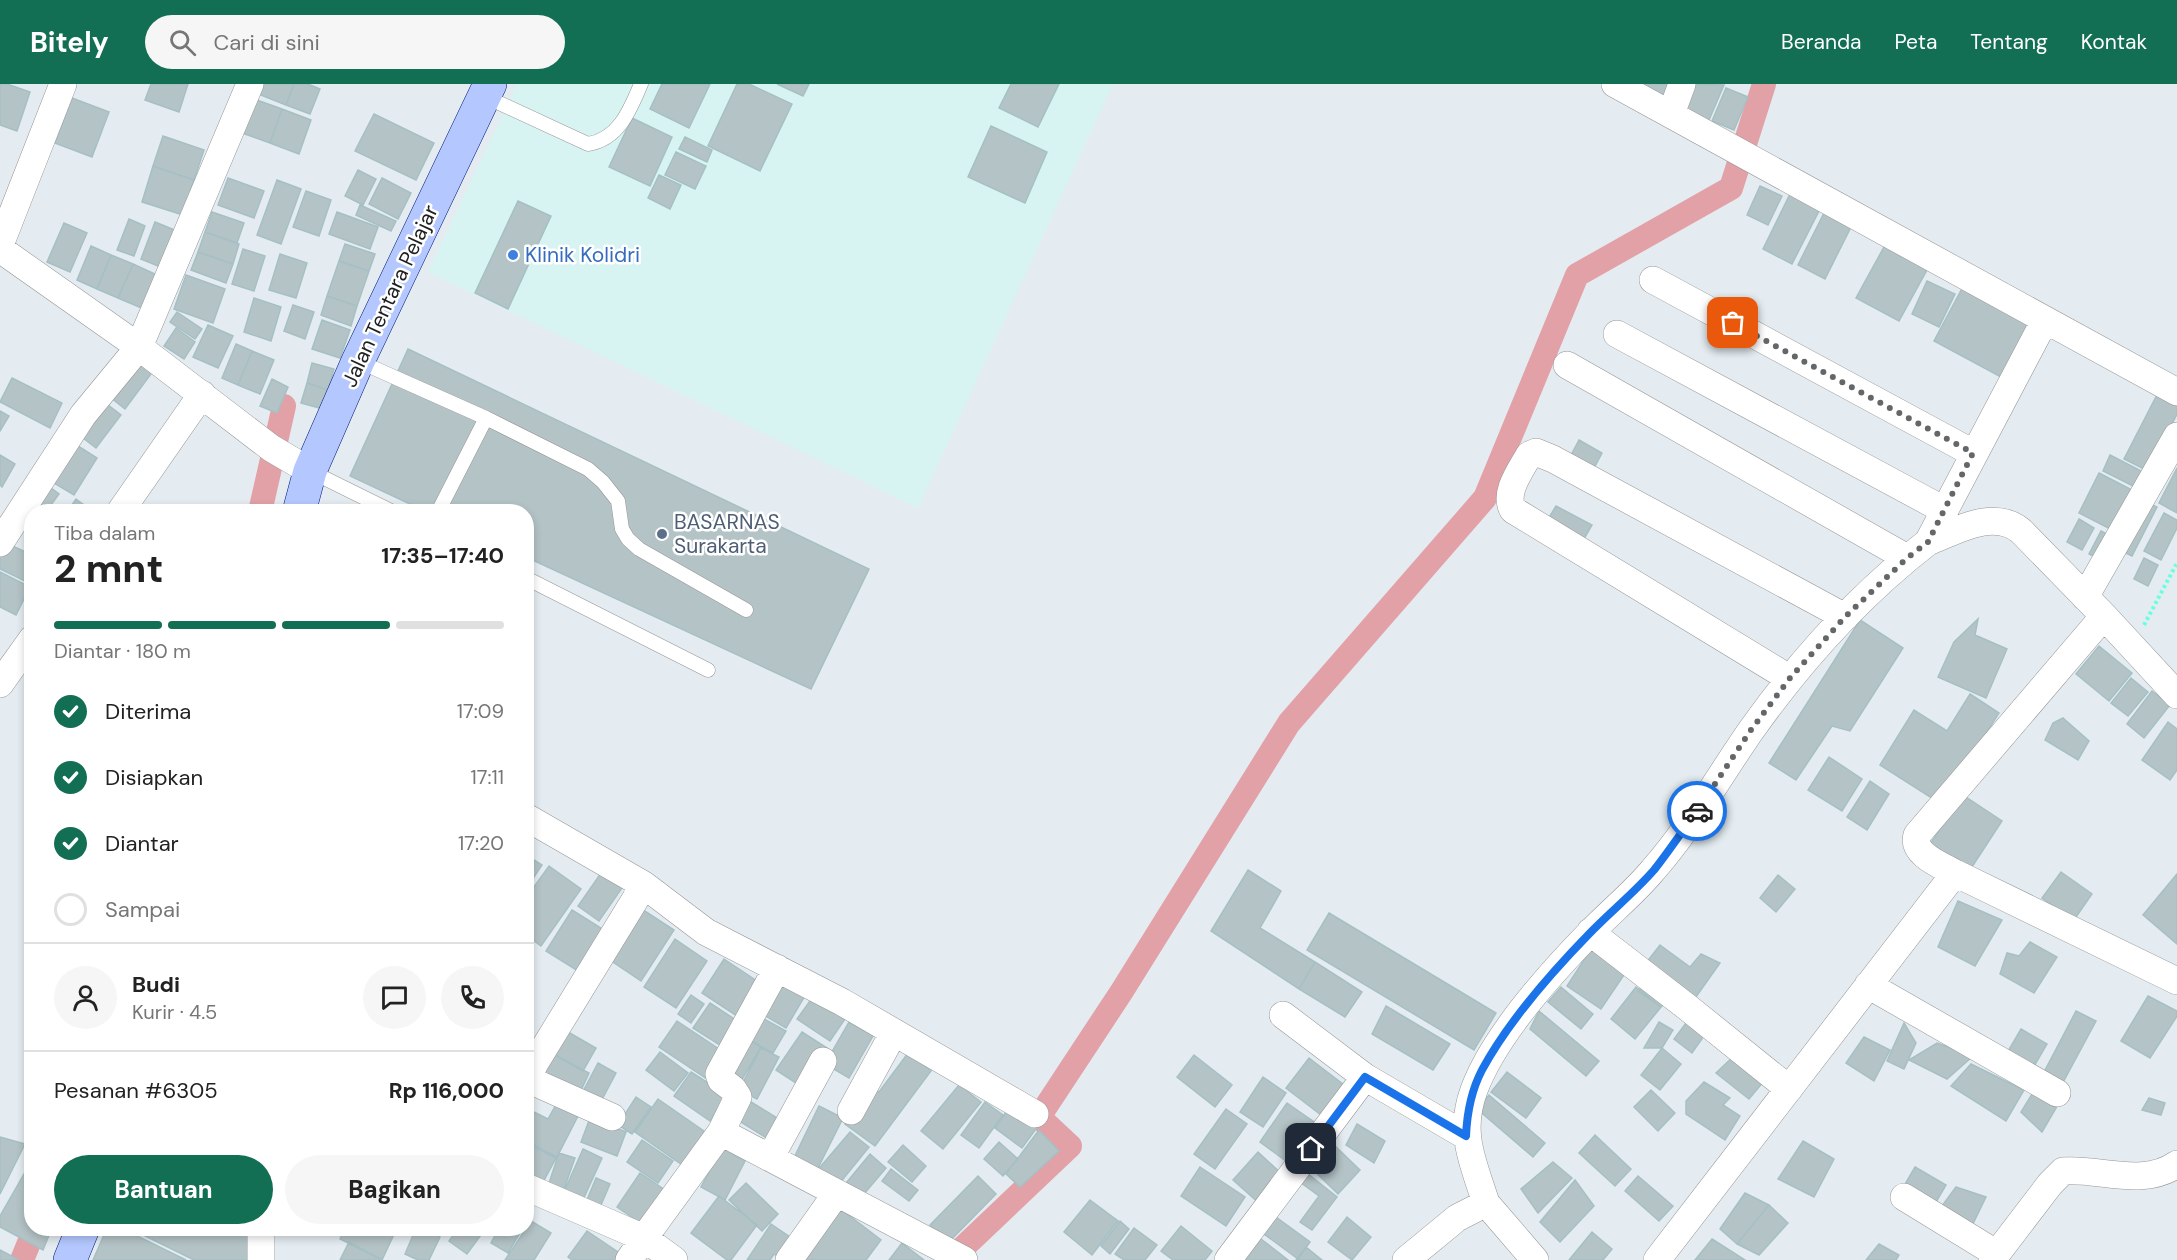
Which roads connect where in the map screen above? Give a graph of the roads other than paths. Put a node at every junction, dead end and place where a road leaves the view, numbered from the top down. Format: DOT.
graph roads {
  1 [pos="63,84"];
  2 [pos="250,84"];
  3 [pos="641,84"];
  4 [pos="1615,84"];
  5 [pos="1682,84"];
  6 [pos="487,90"];
  7 [pos="1671,114"];
  8 [pos="0,247"];
  9 [pos="1653,280"];
  10 [pos="2045,320"];
  11 [pos="1617,334"];
  12 [pos="139,347"];
  13 [pos="358,361"];
  14 [pos="1567,364"];
  15 [pos="2177,392"];
  16 [pos="202,394"];
  17 [pos="486,418"];
  18 [pos="2177,436"];
  19 [pos="1973,453"];
  20 [pos="288,459"];
  21 [pos="25,504"];
  22 [pos="126,504"];
  23 [pos="298,504"];
  24 [pos="377,504"];
  25 [pos="442,504"];
  26 [pos="24,506"];
  27 [pos="1944,510"];
  28 [pos="0,543"];
  29 [pos="1917,550"];
  30 [pos="534,582"];
  31 [pos="2085,597"];
  32 [pos="746,610"];
  33 [pos="2104,616"];
  34 [pos="1845,617"];
  35 [pos="24,650"];
  36 [pos="708,670"];
  37 [pos="1790,678"];
  38 [pos="0,684"];
  39 [pos="2177,695"];
  40 [pos="534,822"];
  41 [pos="1955,873"];
  42 [pos="644,885"];
  43 [pos="1590,933"];
  44 [pos="777,968"];
  45 [pos="2177,981"];
  46 [pos="1868,985"];
  47 [pos="1283,1016"];
  48 [pos="894,1032"];
  49 [pos="823,1061"];
  50 [pos="534,1063"];
  51 [pos="534,1074"];
  52 [pos="1365,1077"];
  53 [pos="1789,1089"];
  54 [pos="2057,1093"];
  55 [pos="851,1111"];
  56 [pos="1035,1114"];
  57 [pos="612,1117"];
  58 [pos="721,1132"];
  59 [pos="1466,1136"];
  60 [pos="770,1158"];
  61 [pos="2177,1164"];
  62 [pos="534,1192"];
  63 [pos="836,1194"];
  64 [pos="1904,1197"];
  65 [pos="1486,1203"];
  66 [pos="80,1236"];
  67 [pos="261,1236"];
  68 [pos="636,1249"];
  69 [pos="1994,1257"];
  70 [pos="960,1258"];
  71 [pos="70,1260"];
  72 [pos="261,1260"];
  73 [pos="674,1260"];
  74 [pos="789,1260"];
  75 [pos="1228,1260"];
  76 [pos="1406,1260"];
  77 [pos="1535,1260"];
  78 [pos="1657,1260"];
  1 -- 8 [label="street"];
  2 -- 12 [label="street"];
  3 -- 6 [label="lane"];
  4 -- 7 [label="street"];
  5 -- 7 [label="street"];
  6 -- 13 [label="main road, Jalan Tentara Pelajar"];
  7 -- 10 [label="street"];
  8 -- 12 [label="street"];
  9 -- 19 [label="street"];
  10 -- 15 [label="street"];
  10 -- 19 [label="street"];
  11 -- 27 [label="street"];
  12 -- 16 [label="street"];
  12 -- 21 [label="street"];
  13 -- 17 [label="lane"];
  13 -- 20 [label="main road, Jalan Tentara Pelajar"];
  14 -- 29 [label="street"];
  16 -- 20 [label="street"];
  16 -- 22 [label="street"];
  17 -- 25 [label="lane"];
  17 -- 32 [label="lane"];
  18 -- 31 [label="street"];
  19 -- 27 [label="street"];
  20 -- 23 [label="main road, Jalan Tentara Pelajar"];
  20 -- 24 [label="lane"];
  26 -- 28 [label="street"];
  27 -- 29 [label="street"];
  29 -- 31 [label="street"];
  29 -- 34 [label="street"];
  30 -- 36 [label="lane"];
  31 -- 33 [label="street"];
  33 -- 39 [label="street"];
  33 -- 41 [label="street"];
  34 -- 37 [label="street"];
  34 -- 37 [label="street"];
  35 -- 38 [label="street"];
  37 -- 43 [label="street"];
  40 -- 42 [label="street"];
  41 -- 45 [label="street"];
  41 -- 46 [label="street"];
  42 -- 44 [label="street"];
  42 -- 50 [label="street"];
  43 -- 53 [label="street"];
  43 -- 59 [label="street"];
  44 -- 48 [label="street"];
  44 -- 58 [label="street"];
  46 -- 53 [label="street"];
  46 -- 54 [label="street"];
  47 -- 52 [label="street"];
  48 -- 55 [label="street"];
  48 -- 56 [label="street"];
  49 -- 60 [label="street"];
  51 -- 57 [label="street"];
  52 -- 59 [label="street"];
  52 -- 75 [label="street"];
  53 -- 78 [label="street"];
  58 -- 60 [label="street"];
  58 -- 68 [label="street"];
  59 -- 65 [label="street"];
  60 -- 63 [label="street"];
  61 -- 69 [label="street"];
  62 -- 68 [label="street"];
  63 -- 70 [label="street"];
  63 -- 74 [label="street"];
  64 -- 69 [label="street"];
  65 -- 76 [label="street"];
  65 -- 77 [label="street"];
  66 -- 71 [label="main road"];
  67 -- 72 [label="street"];
  68 -- 73 [label="street"];
}
